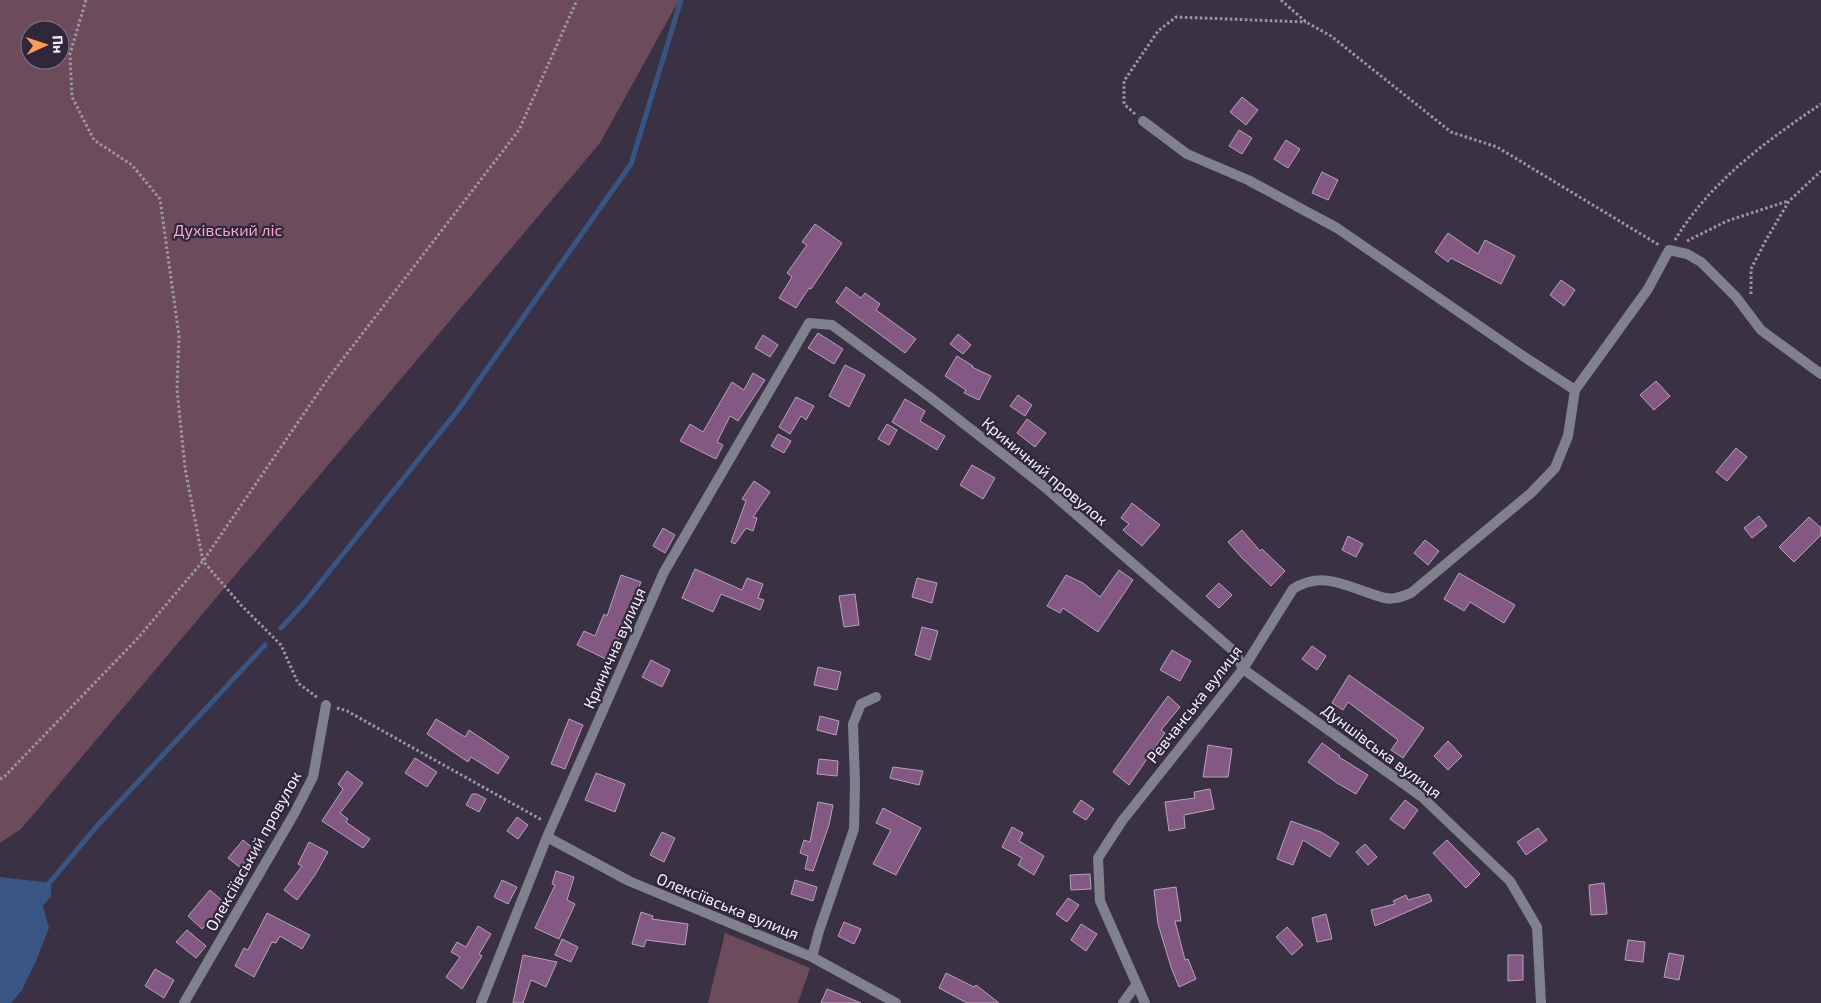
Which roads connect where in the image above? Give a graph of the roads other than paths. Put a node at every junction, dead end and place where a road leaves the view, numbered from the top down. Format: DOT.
graph roads {
  1 [pos="1143,121"];
  2 [pos="809,323"];
  3 [pos="1821,374"];
  4 [pos="1575,390"];
  5 [pos="1243,669"];
  6 [pos="876,698"];
  7 [pos="326,705"];
  8 [pos="548,837"];
  9 [pos="812,957"];
  10 [pos="1136,986"];
  11 [pos="184,1003"];
  12 [pos="480,1003"];
  13 [pos="896,1003"];
  14 [pos="1123,1003"];
  15 [pos="1145,1003"];
  16 [pos="1541,1003"];
  1 -- 4 [label="street"];
  2 -- 5 [label="street, Криничний провулок"];
  2 -- 8 [label="street, Кринична вулиця"];
  3 -- 4 [label="street"];
  4 -- 5 [label="street, Ревчанська вулиця"];
  5 -- 10 [label="street, Ревчанська вулиця"];
  5 -- 16 [label="street, Дуншівська вулиця"];
  6 -- 9 [label="street"];
  7 -- 11 [label="street, Олексіївський провулок"];
  8 -- 9 [label="street, Олексіївська вулиця"];
  8 -- 12 [label="street, Кринична вулиця"];
  9 -- 13 [label="street, Олексіївська вулиця"];
  10 -- 14 [label="street"];
  10 -- 15 [label="street, Ревчанська вулиця"];
}
